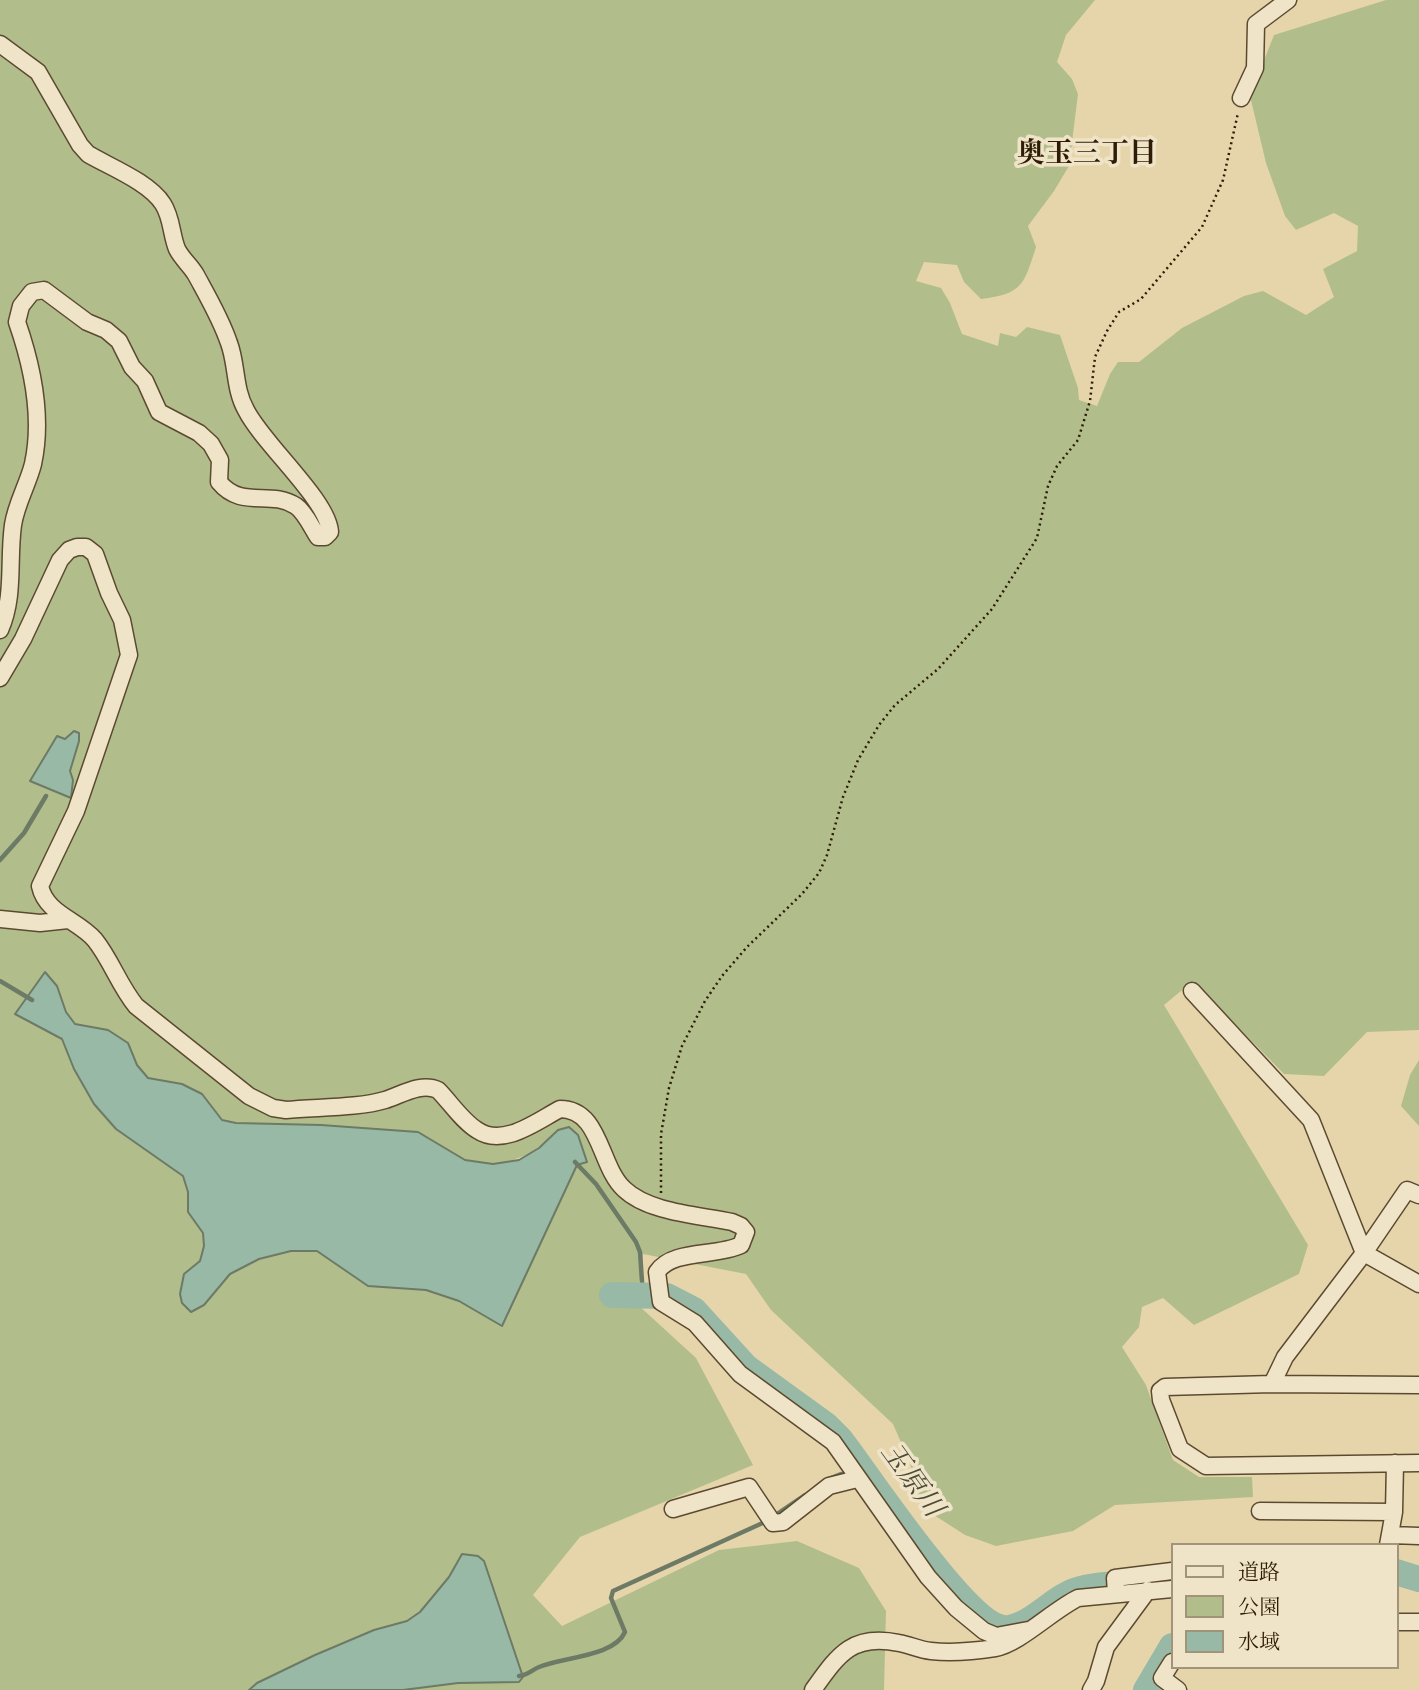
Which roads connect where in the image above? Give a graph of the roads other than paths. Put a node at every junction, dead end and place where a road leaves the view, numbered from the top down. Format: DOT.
graph roads {
  1 [pos="1289,0"];
  2 [pos="0,44"];
  3 [pos="1241,98"];
  4 [pos="0,630"];
  5 [pos="0,678"];
  6 [pos="0,919"];
  7 [pos="68,920"];
  8 [pos="1192,991"];
  9 [pos="1419,1195"];
  10 [pos="1364,1254"];
  11 [pos="1419,1284"];
  12 [pos="1272,1384"];
  13 [pos="1419,1385"];
  14 [pos="1395,1463"];
  15 [pos="1419,1463"];
  16 [pos="857,1479"];
  17 [pos="673,1509"];
  18 [pos="1260,1511"];
  19 [pos="1394,1512"];
  20 [pos="1419,1536"];
  21 [pos="1389,1540"];
  22 [pos="1159,1582"];
  23 [pos="1398,1622"];
  24 [pos="1419,1622"];
  25 [pos="1028,1630"];
  26 [pos="1170,1665"];
  27 [pos="813,1690"];
  28 [pos="1091,1690"];
  29 [pos="1178,1690"];
  1 -- 3 [label="street"];
  2 -- 4 [label="street"];
  5 -- 7 [label="street"];
  6 -- 7 [label="street"];
  7 -- 16 [label="street"];
  8 -- 10 [label="street"];
  9 -- 10 [label="street"];
  10 -- 11 [label="street"];
  10 -- 12 [label="street"];
  12 -- 13 [label="street"];
  12 -- 14 [label="street"];
  14 -- 15 [label="street"];
  14 -- 19 [label="street"];
  16 -- 17 [label="street"];
  16 -- 25 [label="street"];
  18 -- 19 [label="street"];
  19 -- 21 [label="street"];
  20 -- 21 [label="street"];
  22 -- 25 [label="street"];
  22 -- 28 [label="street"];
  23 -- 24 [label="street"];
  25 -- 27 [label="street"];
  26 -- 29 [label="street"];
}
